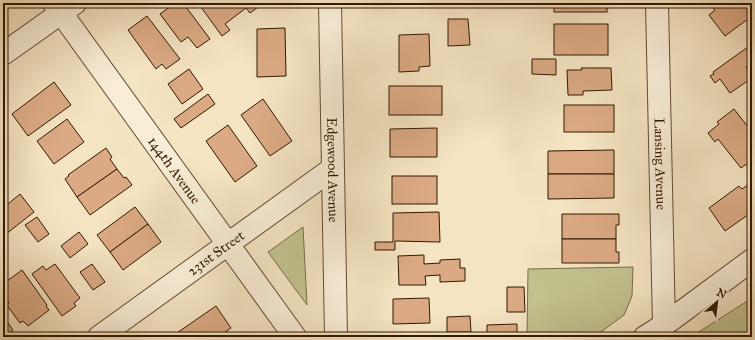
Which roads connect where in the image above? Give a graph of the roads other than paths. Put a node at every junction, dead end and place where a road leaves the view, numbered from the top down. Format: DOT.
graph roads {
  1 [pos="330,3"];
  2 [pos="657,3"];
  3 [pos="63,6"];
  4 [pos="3,54"];
  5 [pos="332,168"];
  6 [pos="228,244"];
  7 [pos="752,260"];
  8 [pos="664,325"];
  9 [pos="99,337"];
  10 [pos="295,337"];
  11 [pos="336,337"];
  12 [pos="645,337"];
  1 -- 5 [label="street, Edgewood Avenue"];
  2 -- 8 [label="street, Lansing Avenue"];
  3 -- 4 [label="street"];
  3 -- 6 [label="street, 144th Avenue"];
  5 -- 6 [label="street, 231st Street"];
  5 -- 11 [label="street, Edgewood Avenue"];
  6 -- 9 [label="street, 231st Street"];
  6 -- 10 [label="street, 144th Avenue"];
  7 -- 8 [label="street"];
  8 -- 12 [label="street"];
}
